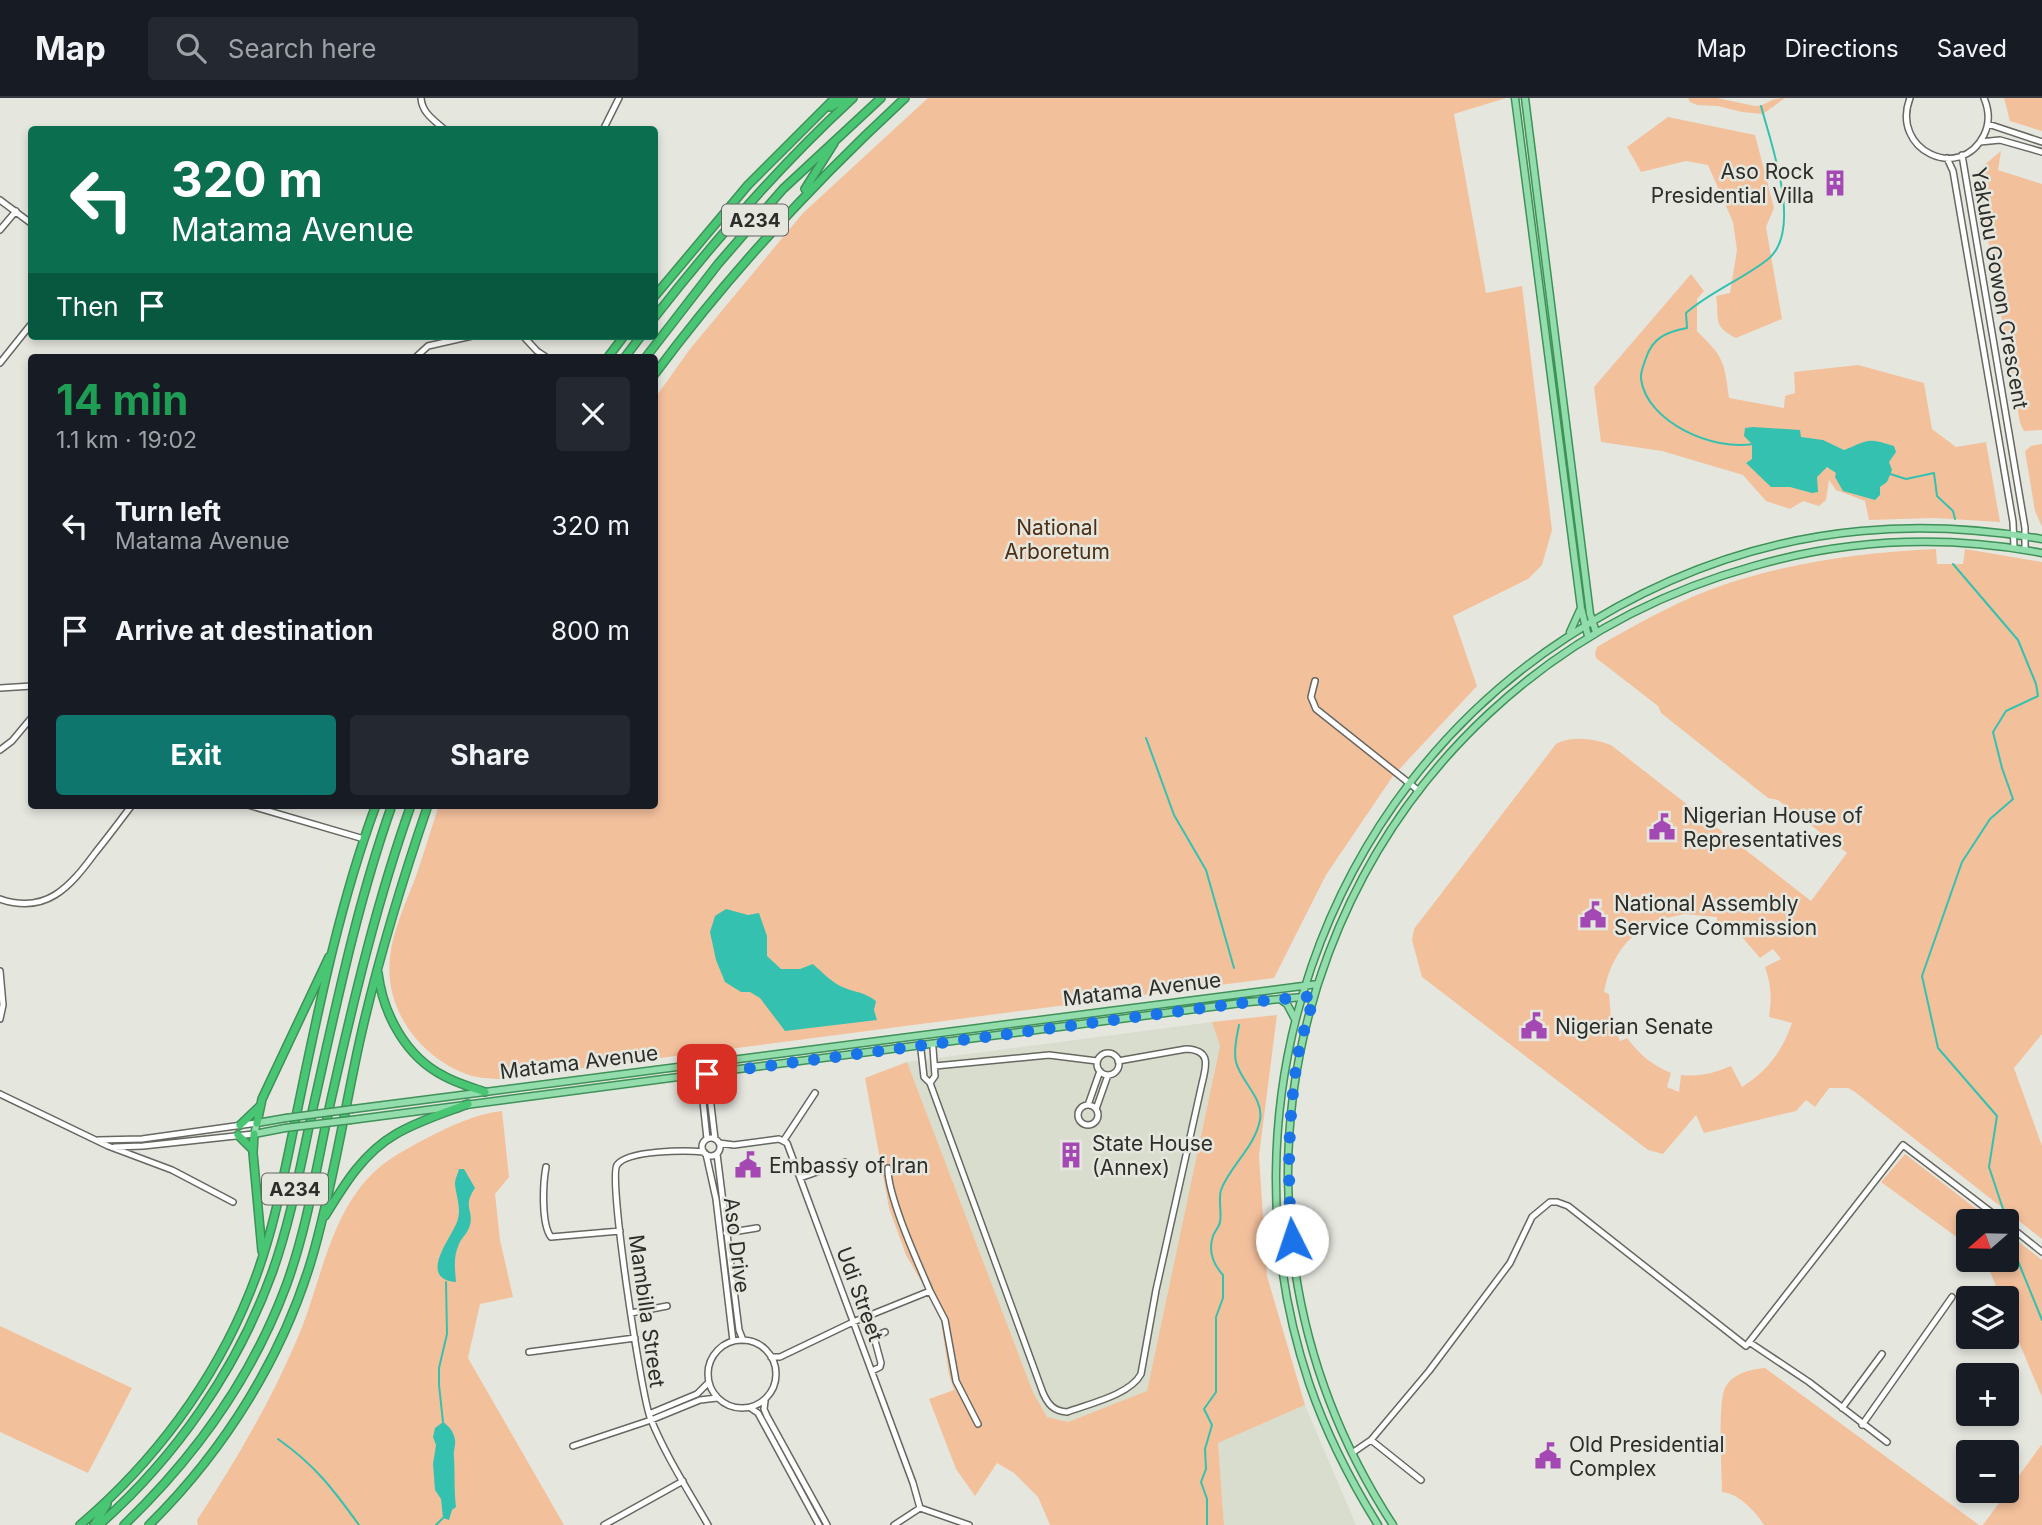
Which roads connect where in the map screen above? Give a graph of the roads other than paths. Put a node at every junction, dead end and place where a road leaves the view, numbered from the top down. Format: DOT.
graph roads {
  1 [pos="421,98"];
  2 [pos="619,98"];
  3 [pos="835,98"];
  4 [pos="845,98"];
  5 [pos="853,98"];
  6 [pos="881,98"];
  7 [pos="905,98"];
  8 [pos="1515,98"];
  9 [pos="1525,98"];
  10 [pos="1910,98"];
  11 [pos="1984,98"];
  12 [pos="813,119"];
  13 [pos="1988,124"];
  14 [pos="440,126"];
  15 [pos="605,126"];
  16 [pos="838,136"];
  17 [pos="1980,142"];
  18 [pos="2042,142"];
  19 [pos="2042,152"];
  20 [pos="1962,155"];
  21 [pos="1947,158"];
  22 [pos="0,200"];
  23 [pos="798,202"];
  24 [pos="16,211"];
  25 [pos="28,221"];
  26 [pos="0,230"];
  27 [pos="658,292"];
  28 [pos="658,313"];
  29 [pos="28,328"];
  30 [pos="454,340"];
  31 [pos="527,340"];
  32 [pos="621,340"];
  33 [pos="638,340"];
  34 [pos="419,354"];
  35 [pos="542,354"];
  36 [pos="610,354"];
  37 [pos="627,354"];
  38 [pos="648,354"];
  39 [pos="0,363"];
  40 [pos="658,370"];
  41 [pos="2013,534"];
  42 [pos="2026,536"];
  43 [pos="2042,539"];
  44 [pos="2014,548"];
  45 [pos="2025,550"];
  46 [pos="2042,553"];
  47 [pos="1589,602"];
  48 [pos="1581,608"];
  49 [pos="1608,611"];
  50 [pos="1592,620"];
  51 [pos="1584,624"];
  52 [pos="1596,632"];
  53 [pos="1588,636"];
  54 [pos="1567,637"];
  55 [pos="1315,681"];
  56 [pos="28,687"];
  57 [pos="0,688"];
  58 [pos="28,722"];
  59 [pos="0,750"];
  60 [pos="1409,783"];
  61 [pos="1419,790"];
  62 [pos="129,809"];
  63 [pos="262,809"];
  64 [pos="374,809"];
  65 [pos="391,809"];
  66 [pos="410,809"];
  67 [pos="427,809"];
  68 [pos="363,839"];
  69 [pos="1,900"];
  70 [pos="334,947"];
  71 [pos="378,968"];
  72 [pos="0,971"];
  73 [pos="1318,984"];
  74 [pos="1305,985"];
  75 [pos="1314,996"];
  76 [pos="1301,997"];
  77 [pos="1279,999"];
  78 [pos="0,1019"];
  79 [pos="1296,1023"];
  80 [pos="988,1027"];
  81 [pos="989,1037"];
  82 [pos="933,1048"];
  83 [pos="921,1050"];
  84 [pos="1097,1061"];
  85 [pos="1118,1061"];
  86 [pos="702,1064"];
  87 [pos="935,1066"];
  88 [pos="1100,1071"];
  89 [pos="704,1074"];
  90 [pos="1108,1075"];
  91 [pos="930,1083"];
  92 [pos="540,1085"];
  93 [pos="485,1092"];
  94 [pos="815,1093"];
  95 [pos="0,1094"];
  96 [pos="541,1095"];
  97 [pos="468,1104"];
  98 [pos="1088,1105"];
  99 [pos="260,1106"];
  100 [pos="1096,1110"];
  101 [pos="257,1123"];
  102 [pos="240,1125"];
  103 [pos="254,1133"];
  104 [pos="237,1135"];
  105 [pos="95,1140"];
  106 [pos="784,1140"];
  107 [pos="717,1141"];
  108 [pos="705,1142"];
  109 [pos="734,1145"];
  110 [pos="108,1146"];
  111 [pos="253,1150"];
  112 [pos="691,1150"];
  113 [pos="718,1152"];
  114 [pos="705,1153"];
  115 [pos="845,1162"];
  116 [pos="546,1167"];
  117 [pos="888,1168"];
  118 [pos="800,1178"];
  119 [pos="233,1202"];
  120 [pos="1987,1209"];
  121 [pos="321,1223"];
  122 [pos="757,1228"];
  123 [pos="620,1231"];
  124 [pos="726,1233"];
  125 [pos="2020,1235"];
  126 [pos="2042,1252"];
  127 [pos="262,1254"];
  128 [pos="930,1291"];
  129 [pos="1952,1297"];
  130 [pos="667,1306"];
  131 [pos="631,1313"];
  132 [pos="853,1322"];
  133 [pos="885,1332"];
  134 [pos="635,1338"];
  135 [pos="743,1340"];
  136 [pos="733,1341"];
  137 [pos="1749,1342"];
  138 [pos="529,1352"];
  139 [pos="1882,1354"];
  140 [pos="771,1357"];
  141 [pos="872,1371"];
  142 [pos="709,1382"];
  143 [pos="717,1398"];
  144 [pos="766,1399"];
  145 [pos="748,1408"];
  146 [pos="1842,1408"];
  147 [pos="650,1417"];
  148 [pos="978,1424"];
  149 [pos="1862,1425"];
  150 [pos="1371,1440"];
  151 [pos="1887,1442"];
  152 [pos="573,1446"];
  153 [pos="1352,1453"];
  154 [pos="683,1480"];
  155 [pos="1421,1480"];
  156 [pos="116,1492"];
  157 [pos="920,1508"];
  158 [pos="150,1524"];
  159 [pos="80,1525"];
  160 [pos="94,1525"];
  161 [pos="99,1525"];
  162 [pos="124,1525"];
  163 [pos="604,1525"];
  164 [pos="708,1525"];
  165 [pos="819,1525"];
  166 [pos="827,1525"];
  167 [pos="894,1525"];
  168 [pos="969,1525"];
  169 [pos="1378,1525"];
  170 [pos="1393,1525"];
  1 -- 14 [label="street"];
  2 -- 15 [label="street"];
  3 -- 12 [label="highway"];
  4 -- 12 [label="highway"];
  5 -- 28 [label="highway, A234"];
  6 -- 16 [label="highway, A234"];
  7 -- 23 [label="highway"];
  8 -- 48 [label="main road"];
  9 -- 47 [label="main road"];
  10 -- 21 [label="street"];
  11 -- 13 [label="street"];
  12 -- 27 [label="highway"];
  13 -- 17 [label="street"];
  13 -- 18 [label="street"];
  16 -- 23 [label="highway"];
  16 -- 38 [label="highway, A234"];
  17 -- 19 [label="street"];
  17 -- 20 [label="street"];
  20 -- 21 [label="street"];
  20 -- 42 [label="street, Yakubu Gowon Crescent"];
  21 -- 41 [label="street, Yakubu Gowon Crescent"];
  22 -- 24 [label="street"];
  23 -- 40 [label="highway"];
  24 -- 25 [label="street"];
  24 -- 26 [label="street"];
  29 -- 39 [label="street"];
  30 -- 34 [label="street"];
  31 -- 35 [label="street"];
  32 -- 36 [label="highway"];
  33 -- 37 [label="highway"];
  41 -- 42 [label="main road"];
  41 -- 44 [label="street, Yakubu Gowon Crescent"];
  41 -- 49 [label="main road"];
  42 -- 43 [label="main road"];
  42 -- 45 [label="street, Yakubu Gowon Crescent"];
  44 -- 45 [label="main road"];
  44 -- 52 [label="main road"];
  45 -- 46 [label="main road"];
  47 -- 49 [label="main road"];
  47 -- 50 [label="main road"];
  48 -- 51 [label="main road"];
  48 -- 54 [label="main road"];
  49 -- 50 [label="main road"];
  50 -- 51 [label="main road"];
  50 -- 52 [label="main road"];
  51 -- 53 [label="main road"];
  51 -- 54 [label="main road"];
  52 -- 53 [label="main road"];
  53 -- 61 [label="main road"];
  54 -- 60 [label="main road"];
  55 -- 60 [label="street"];
  56 -- 57 [label="street"];
  58 -- 59 [label="street"];
  60 -- 61 [label="street"];
  60 -- 74 [label="main road"];
  61 -- 73 [label="main road"];
  62 -- 69 [label="street"];
  63 -- 68 [label="street"];
  64 -- 68 [label="highway"];
  65 -- 161 [label="highway, A234"];
  66 -- 162 [label="highway, A234"];
  67 -- 71 [label="highway"];
  68 -- 70 [label="highway"];
  70 -- 99 [label="highway"];
  70 -- 127 [label="highway"];
  71 -- 93 [label="highway"];
  71 -- 121 [label="highway"];
  72 -- 78 [label="street"];
  73 -- 74 [label="main road, Matama Avenue"];
  73 -- 75 [label="main road"];
  74 -- 76 [label="main road"];
  74 -- 80 [label="main road, Matama Avenue"];
  75 -- 76 [label="main road, Matama Avenue"];
  75 -- 153 [label="main road"];
  76 -- 77 [label="main road, Matama Avenue"];
  76 -- 79 [label="main road"];
  77 -- 79 [label="main road"];
  77 -- 81 [label="main road, Matama Avenue"];
  79 -- 169 [label="main road"];
  80 -- 81 [label="main road"];
  80 -- 86 [label="main road, Matama Avenue"];
  81 -- 89 [label="main road, Matama Avenue"];
  82 -- 87 [label="street"];
  83 -- 91 [label="street"];
  84 -- 85 [label="street"];
  84 -- 87 [label="street"];
  84 -- 88 [label="street"];
  85 -- 90 [label="street"];
  85 -- 91 [label="street"];
  86 -- 89 [label="street"];
  86 -- 92 [label="main road, Matama Avenue"];
  87 -- 91 [label="street"];
  88 -- 90 [label="street"];
  88 -- 98 [label="street"];
  89 -- 96 [label="main road, Matama Avenue"];
  89 -- 107 [label="street"];
  89 -- 108 [label="street"];
  90 -- 100 [label="street"];
  92 -- 93 [label="main road, Matama Avenue"];
  92 -- 96 [label="main road"];
  93 -- 101 [label="main road, Matama Avenue, bridge"];
  94 -- 106 [label="street"];
  95 -- 105 [label="street"];
  96 -- 97 [label="main road, Matama Avenue"];
  97 -- 103 [label="main road, Matama Avenue, bridge"];
  97 -- 121 [label="highway"];
  98 -- 100 [label="street"];
  98 -- 100 [label="street"];
  99 -- 101 [label="highway"];
  99 -- 102 [label="highway"];
  101 -- 102 [label="street, Matama Avenue"];
  101 -- 103 [label="main road"];
  102 -- 105 [label="street, Matama Avenue"];
  103 -- 104 [label="street, Matama Avenue"];
  103 -- 111 [label="highway"];
  104 -- 110 [label="street, Matama Avenue"];
  104 -- 111 [label="highway"];
  105 -- 110 [label="street"];
  106 -- 109 [label="street"];
  106 -- 118 [label="street, Udi Street"];
  107 -- 108 [label="street"];
  107 -- 109 [label="street"];
  107 -- 113 [label="street, Aso Drive"];
  108 -- 112 [label="street"];
  108 -- 114 [label="street, Aso Drive"];
  109 -- 113 [label="street"];
  110 -- 119 [label="street"];
  111 -- 127 [label="highway"];
  112 -- 114 [label="street"];
  112 -- 123 [label="street, Mambilla Street"];
  113 -- 114 [label="street"];
  113 -- 124 [label="street, Aso Drive"];
  114 -- 136 [label="street, Aso Drive"];
  115 -- 118 [label="street"];
  116 -- 123 [label="street"];
  117 -- 128 [label="street"];
  118 -- 132 [label="street, Udi Street"];
  120 -- 137 [label="street"];
  121 -- 158 [label="highway"];
  122 -- 124 [label="street"];
  123 -- 131 [label="street, Mambilla Street"];
  124 -- 135 [label="street, Aso Drive"];
  125 -- 126 [label="street"];
  127 -- 156 [label="highway"];
  128 -- 132 [label="street"];
  128 -- 148 [label="street"];
  129 -- 149 [label="street"];
  130 -- 131 [label="street"];
  131 -- 134 [label="street, Mambilla Street"];
  132 -- 140 [label="street"];
  132 -- 141 [label="street, Udi Street"];
  133 -- 141 [label="street"];
  134 -- 138 [label="street"];
  134 -- 147 [label="street, Mambilla Street"];
  135 -- 136 [label="street"];
  135 -- 140 [label="street"];
  136 -- 142 [label="street"];
  137 -- 146 [label="street"];
  137 -- 150 [label="street"];
  139 -- 146 [label="street"];
  140 -- 144 [label="street"];
  141 -- 157 [label="street, Udi Street"];
  142 -- 143 [label="street"];
  142 -- 147 [label="street"];
  143 -- 145 [label="street"];
  143 -- 147 [label="street"];
  144 -- 145 [label="street"];
  144 -- 166 [label="street"];
  145 -- 165 [label="street"];
  146 -- 149 [label="street"];
  147 -- 152 [label="street"];
  147 -- 154 [label="street, Mambilla Street"];
  149 -- 151 [label="street"];
  150 -- 153 [label="street"];
  150 -- 155 [label="street"];
  153 -- 170 [label="main road"];
  154 -- 163 [label="street"];
  154 -- 164 [label="street, Mambilla Street"];
  156 -- 159 [label="highway"];
  156 -- 160 [label="highway"];
  157 -- 167 [label="street"];
  157 -- 168 [label="street"];
}
